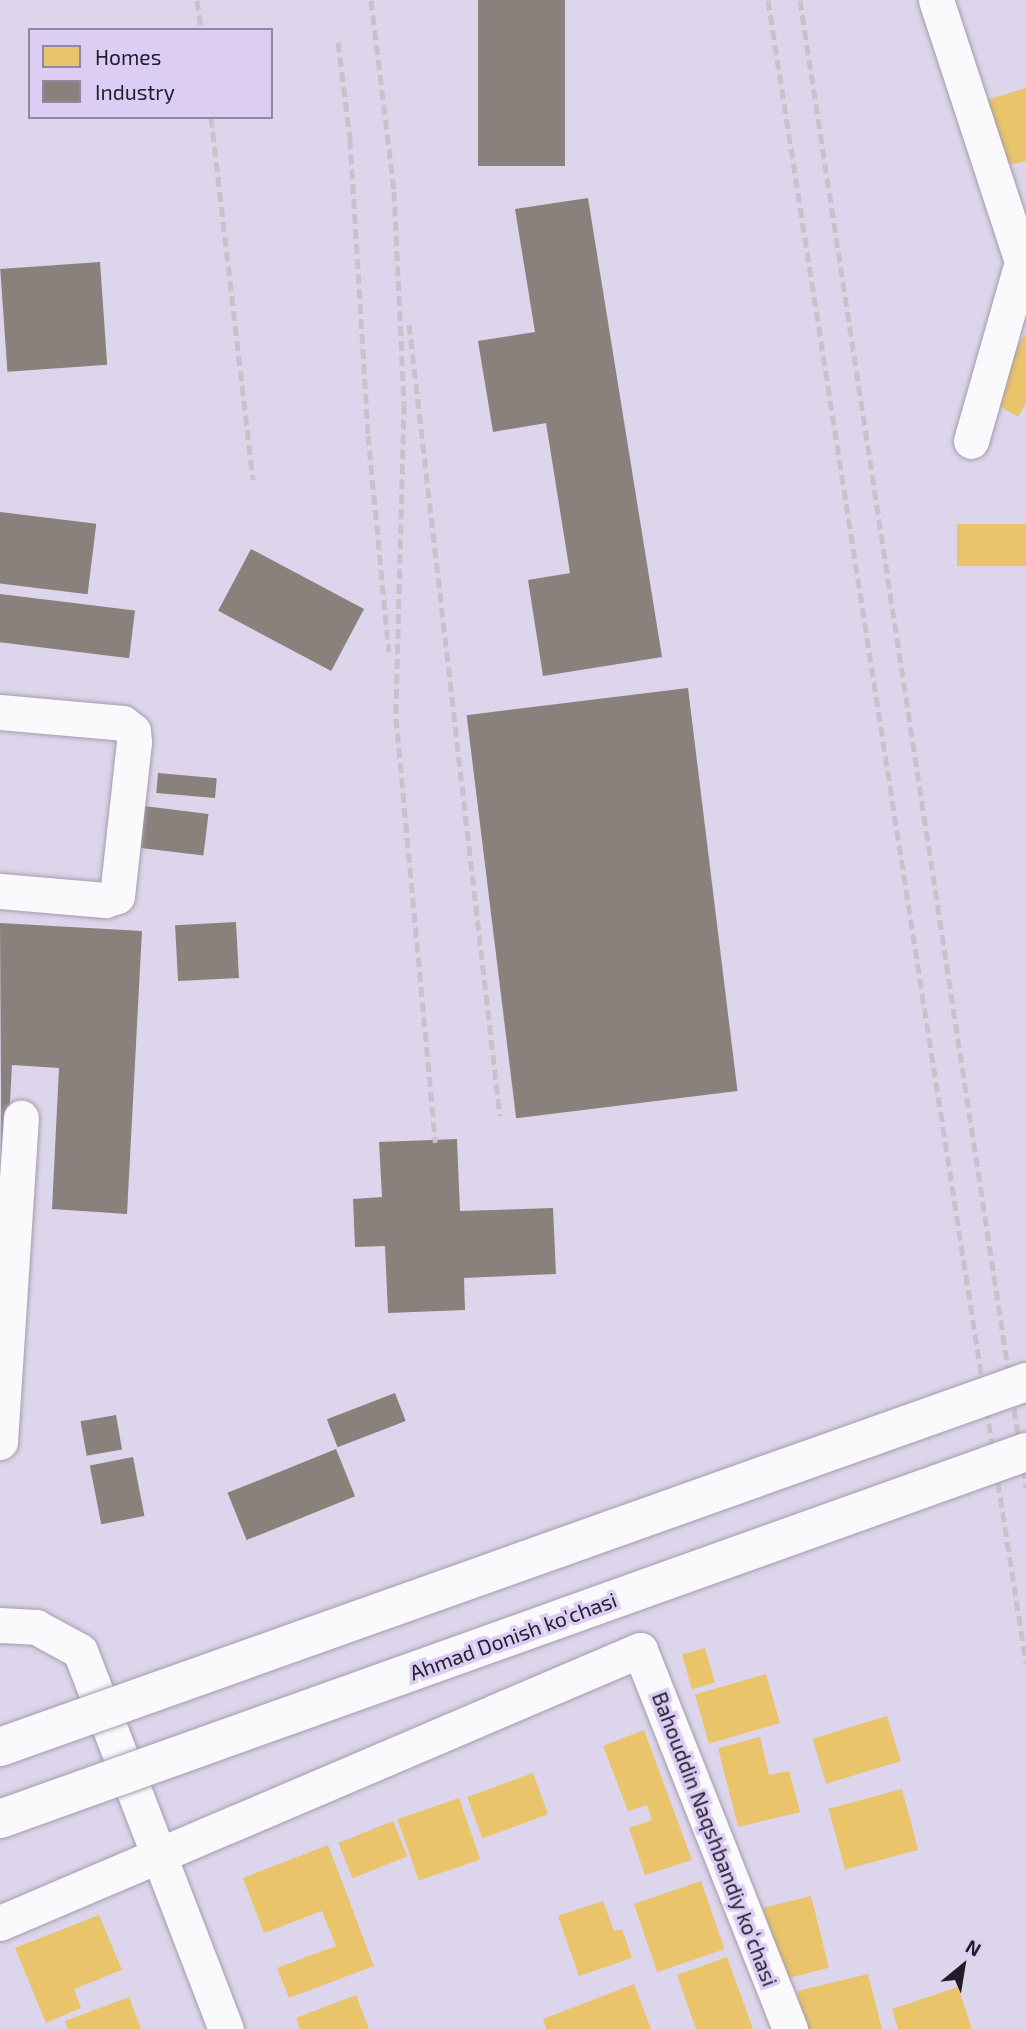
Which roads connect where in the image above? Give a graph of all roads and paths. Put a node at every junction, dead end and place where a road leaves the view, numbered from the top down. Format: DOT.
graph roads {
  1 [pos="936,0"];
  2 [pos="971,441"];
  3 [pos="0,712"];
  4 [pos="0,891"];
  5 [pos="21,1118"];
  6 [pos="1026,1382"];
  7 [pos="0,1442"];
  8 [pos="1026,1452"];
  9 [pos="0,1625"];
  10 [pos="0,1747"];
  11 [pos="0,1819"];
  12 [pos="160,1857"];
  13 [pos="0,1923"];
  14 [pos="226,2029"];
  15 [pos="789,2029"];
  1 -- 2 [label="street"];
  3 -- 4 [label="street"];
  5 -- 7 [label="street"];
  6 -- 10 [label="main road, bridge"];
  8 -- 11 [label="main road, Ahmad Donish ko'chasi, bridge"];
  9 -- 12 [label="street"];
  12 -- 13 [label="street"];
  12 -- 14 [label="street"];
  12 -- 15 [label="street, Bahouddin Naqshbandiy koʻchasi"];
}
